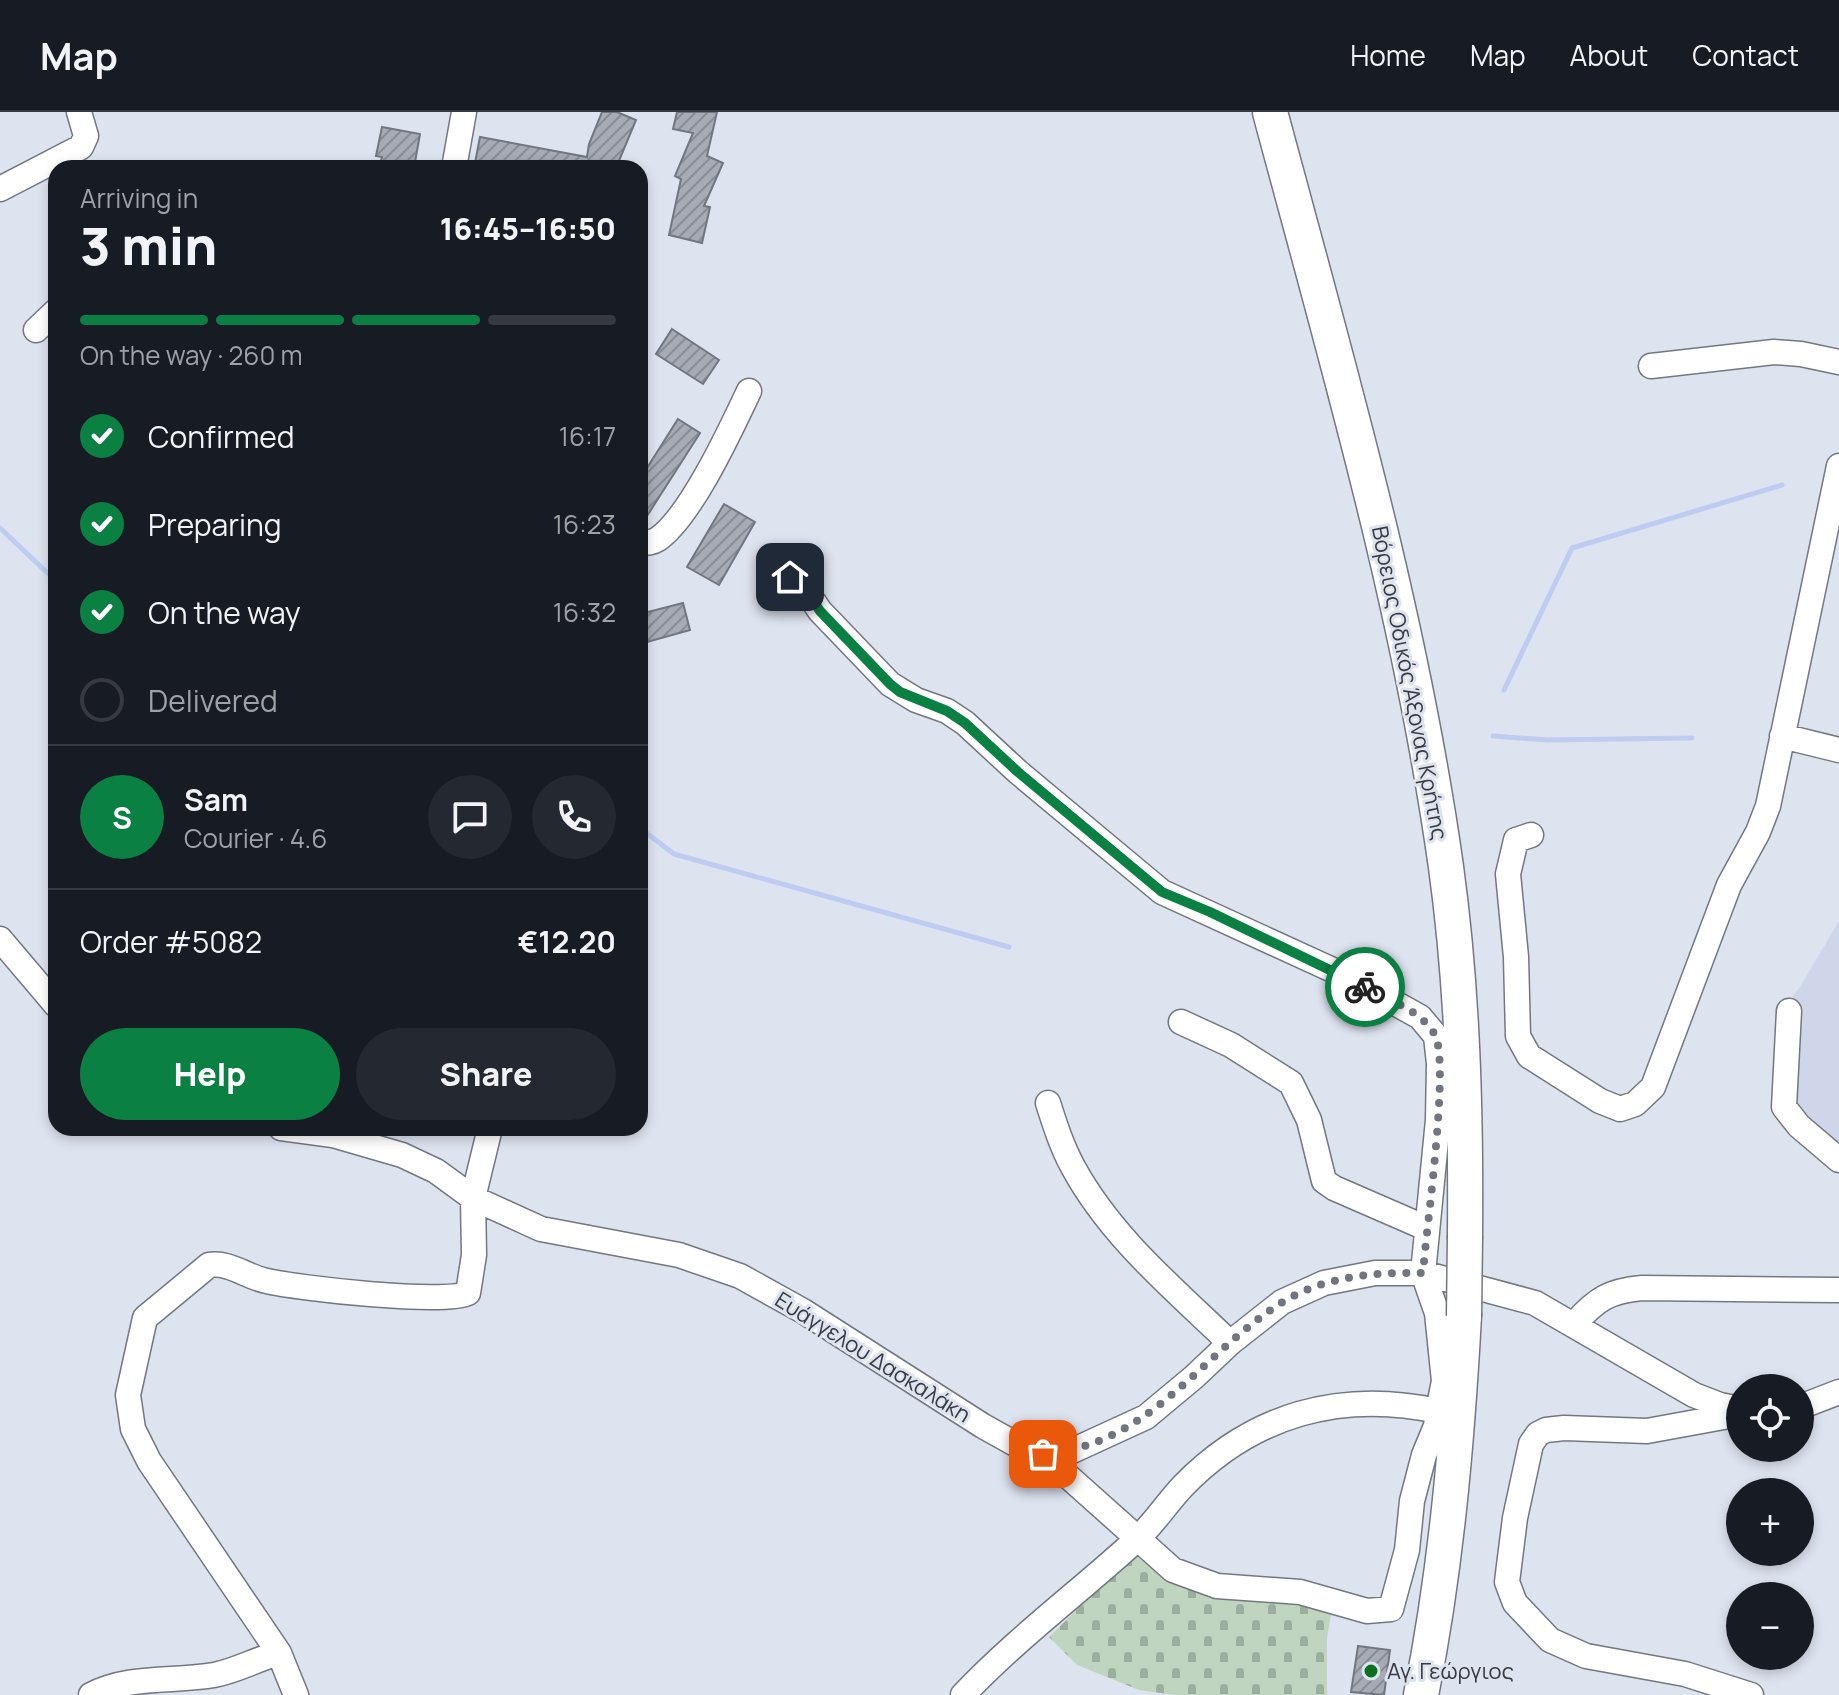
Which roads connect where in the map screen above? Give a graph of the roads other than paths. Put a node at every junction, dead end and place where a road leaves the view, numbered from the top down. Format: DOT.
graph roads {
  1 [pos="79,112"];
  2 [pos="464,112"];
  3 [pos="1270,112"];
  4 [pos="56,160"];
  5 [pos="455,160"];
  6 [pos="48,164"];
  7 [pos="0,189"];
  8 [pos="48,319"];
  9 [pos="36,330"];
  10 [pos="1839,362"];
  11 [pos="1651,366"];
  12 [pos="749,391"];
  13 [pos="1839,466"];
  14 [pos="648,543"];
  15 [pos="773,561"];
  16 [pos="1782,736"];
  17 [pos="1839,750"];
  18 [pos="1531,835"];
  19 [pos="0,939"];
  20 [pos="48,996"];
  21 [pos="1789,1011"];
  22 [pos="1181,1022"];
  23 [pos="1048,1103"];
  24 [pos="336,1136"];
  25 [pos="488,1136"];
  26 [pos="1839,1160"];
  27 [pos="473,1198"];
  28 [pos="1426,1228"];
  29 [pos="1423,1273"];
  30 [pos="1839,1290"];
  31 [pos="1575,1323"];
  32 [pos="1230,1343"];
  33 [pos="1839,1392"];
  34 [pos="1814,1402"];
  35 [pos="1726,1407"];
  36 [pos="1438,1411"];
  37 [pos="1726,1414"];
  38 [pos="1043,1454"];
  39 [pos="1138,1539"];
  40 [pos="279,1653"];
  41 [pos="1681,1685"];
  42 [pos="91,1695"];
  43 [pos="296,1695"];
  44 [pos="963,1695"];
  45 [pos="1421,1695"];
  46 [pos="1751,1695"];
  1 -- 4 [label="street"];
  2 -- 5 [label="street"];
  3 -- 45 [label="highway, Βόρειος Οδικός Άξονας Κρήτης, bridge"];
  6 -- 7 [label="street"];
  8 -- 9 [label="street"];
  10 -- 11 [label="street"];
  12 -- 14 [label="street"];
  13 -- 16 [label="street"];
  15 -- 28 [label="street"];
  16 -- 17 [label="street"];
  16 -- 18 [label="street"];
  19 -- 20 [label="street"];
  21 -- 26 [label="street"];
  22 -- 28 [label="street"];
  23 -- 32 [label="street"];
  24 -- 27 [label="street, Ευάγγελου Δασκαλάκη"];
  25 -- 27 [label="street"];
  27 -- 38 [label="street, Ευάγγελου Δασκαλάκη"];
  27 -- 40 [label="street"];
  28 -- 29 [label="street"];
  29 -- 31 [label="street"];
  29 -- 32 [label="street"];
  29 -- 36 [label="street"];
  30 -- 31 [label="street"];
  31 -- 35 [label="street"];
  32 -- 38 [label="street"];
  33 -- 34 [label="street"];
  36 -- 39 [label="street"];
  36 -- 39 [label="street"];
  37 -- 41 [label="street"];
  38 -- 39 [label="street"];
  39 -- 44 [label="street"];
  40 -- 42 [label="street"];
  40 -- 43 [label="street"];
  41 -- 46 [label="street"];
}
